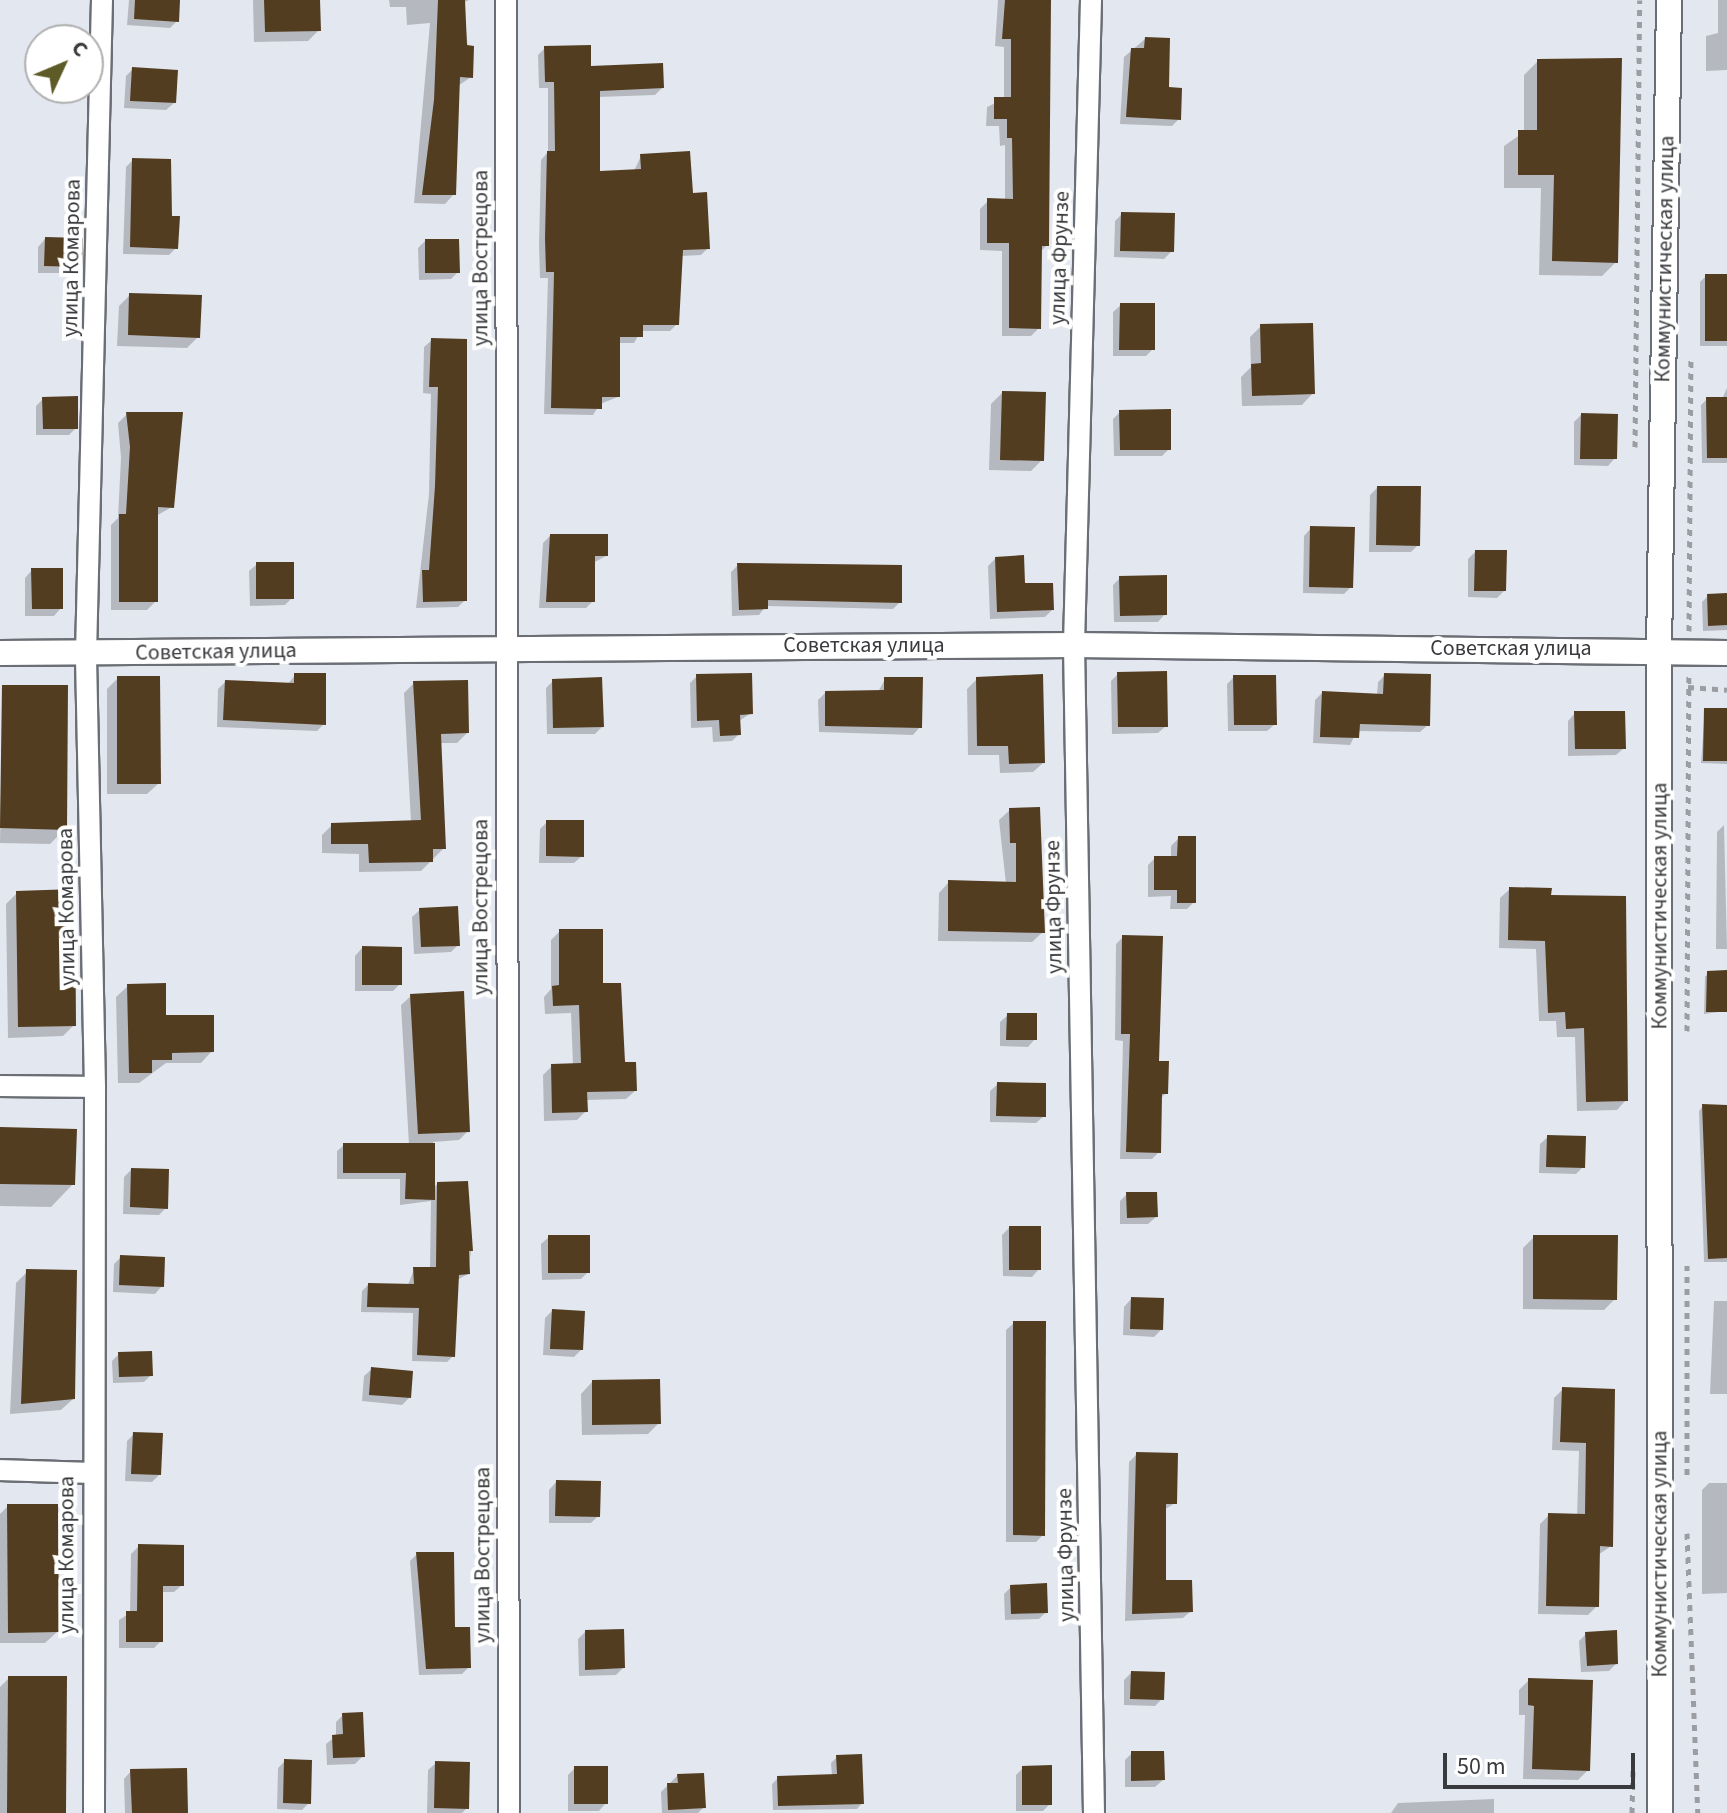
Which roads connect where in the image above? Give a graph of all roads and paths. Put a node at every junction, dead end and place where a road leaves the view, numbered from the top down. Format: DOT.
graph roads {
  1 [pos="102,0"];
  2 [pos="506,0"];
  3 [pos="1091,0"];
  4 [pos="1640,0"];
  5 [pos="1669,0"];
  6 [pos="1691,349"];
  7 [pos="1635,462"];
  8 [pos="1074,645"];
  9 [pos="504,647"];
  10 [pos="1659,651"];
  11 [pos="1689,652"];
  12 [pos="0,653"];
  13 [pos="1727,653"];
  14 [pos="86,654"];
  15 [pos="1686,1047"];
  16 [pos="0,1086"];
  17 [pos="95,1087"];
  18 [pos="1687,1251"];
  19 [pos="0,1470"];
  20 [pos="91,1473"];
  21 [pos="1687,1483"];
  22 [pos="1687,1528"];
  23 [pos="94,1813"];
  24 [pos="509,1813"];
  25 [pos="1094,1813"];
  26 [pos="1660,1813"];
  27 [pos="1698,1813"];
  1 -- 14 [label="street, улица Комарова"];
  2 -- 9 [label="street, улица Вострецова"];
  3 -- 8 [label="street, улица Фрунзе"];
  4 -- 7 [label="path"];
  5 -- 10 [label="street, Коммунистическая улица"];
  6 -- 11 [label="path"];
  8 -- 9 [label="street, Советская улица"];
  8 -- 10 [label="street, Советская улица"];
  8 -- 25 [label="street, улица Фрунзе"];
  9 -- 14 [label="street, Советская улица"];
  9 -- 24 [label="street, улица Вострецова"];
  10 -- 11 [label="street, Советская улица"];
  10 -- 26 [label="street, Коммунистическая улица"];
  11 -- 13 [label="street, Советская улица"];
  11 -- 15 [label="path"];
  12 -- 14 [label="street, Советская улица"];
  14 -- 17 [label="street, улица Комарова"];
  16 -- 17 [label="street"];
  17 -- 20 [label="street, улица Комарова"];
  18 -- 21 [label="path"];
  19 -- 20 [label="street"];
  20 -- 23 [label="street, улица Комарова"];
  22 -- 27 [label="path"];
}
